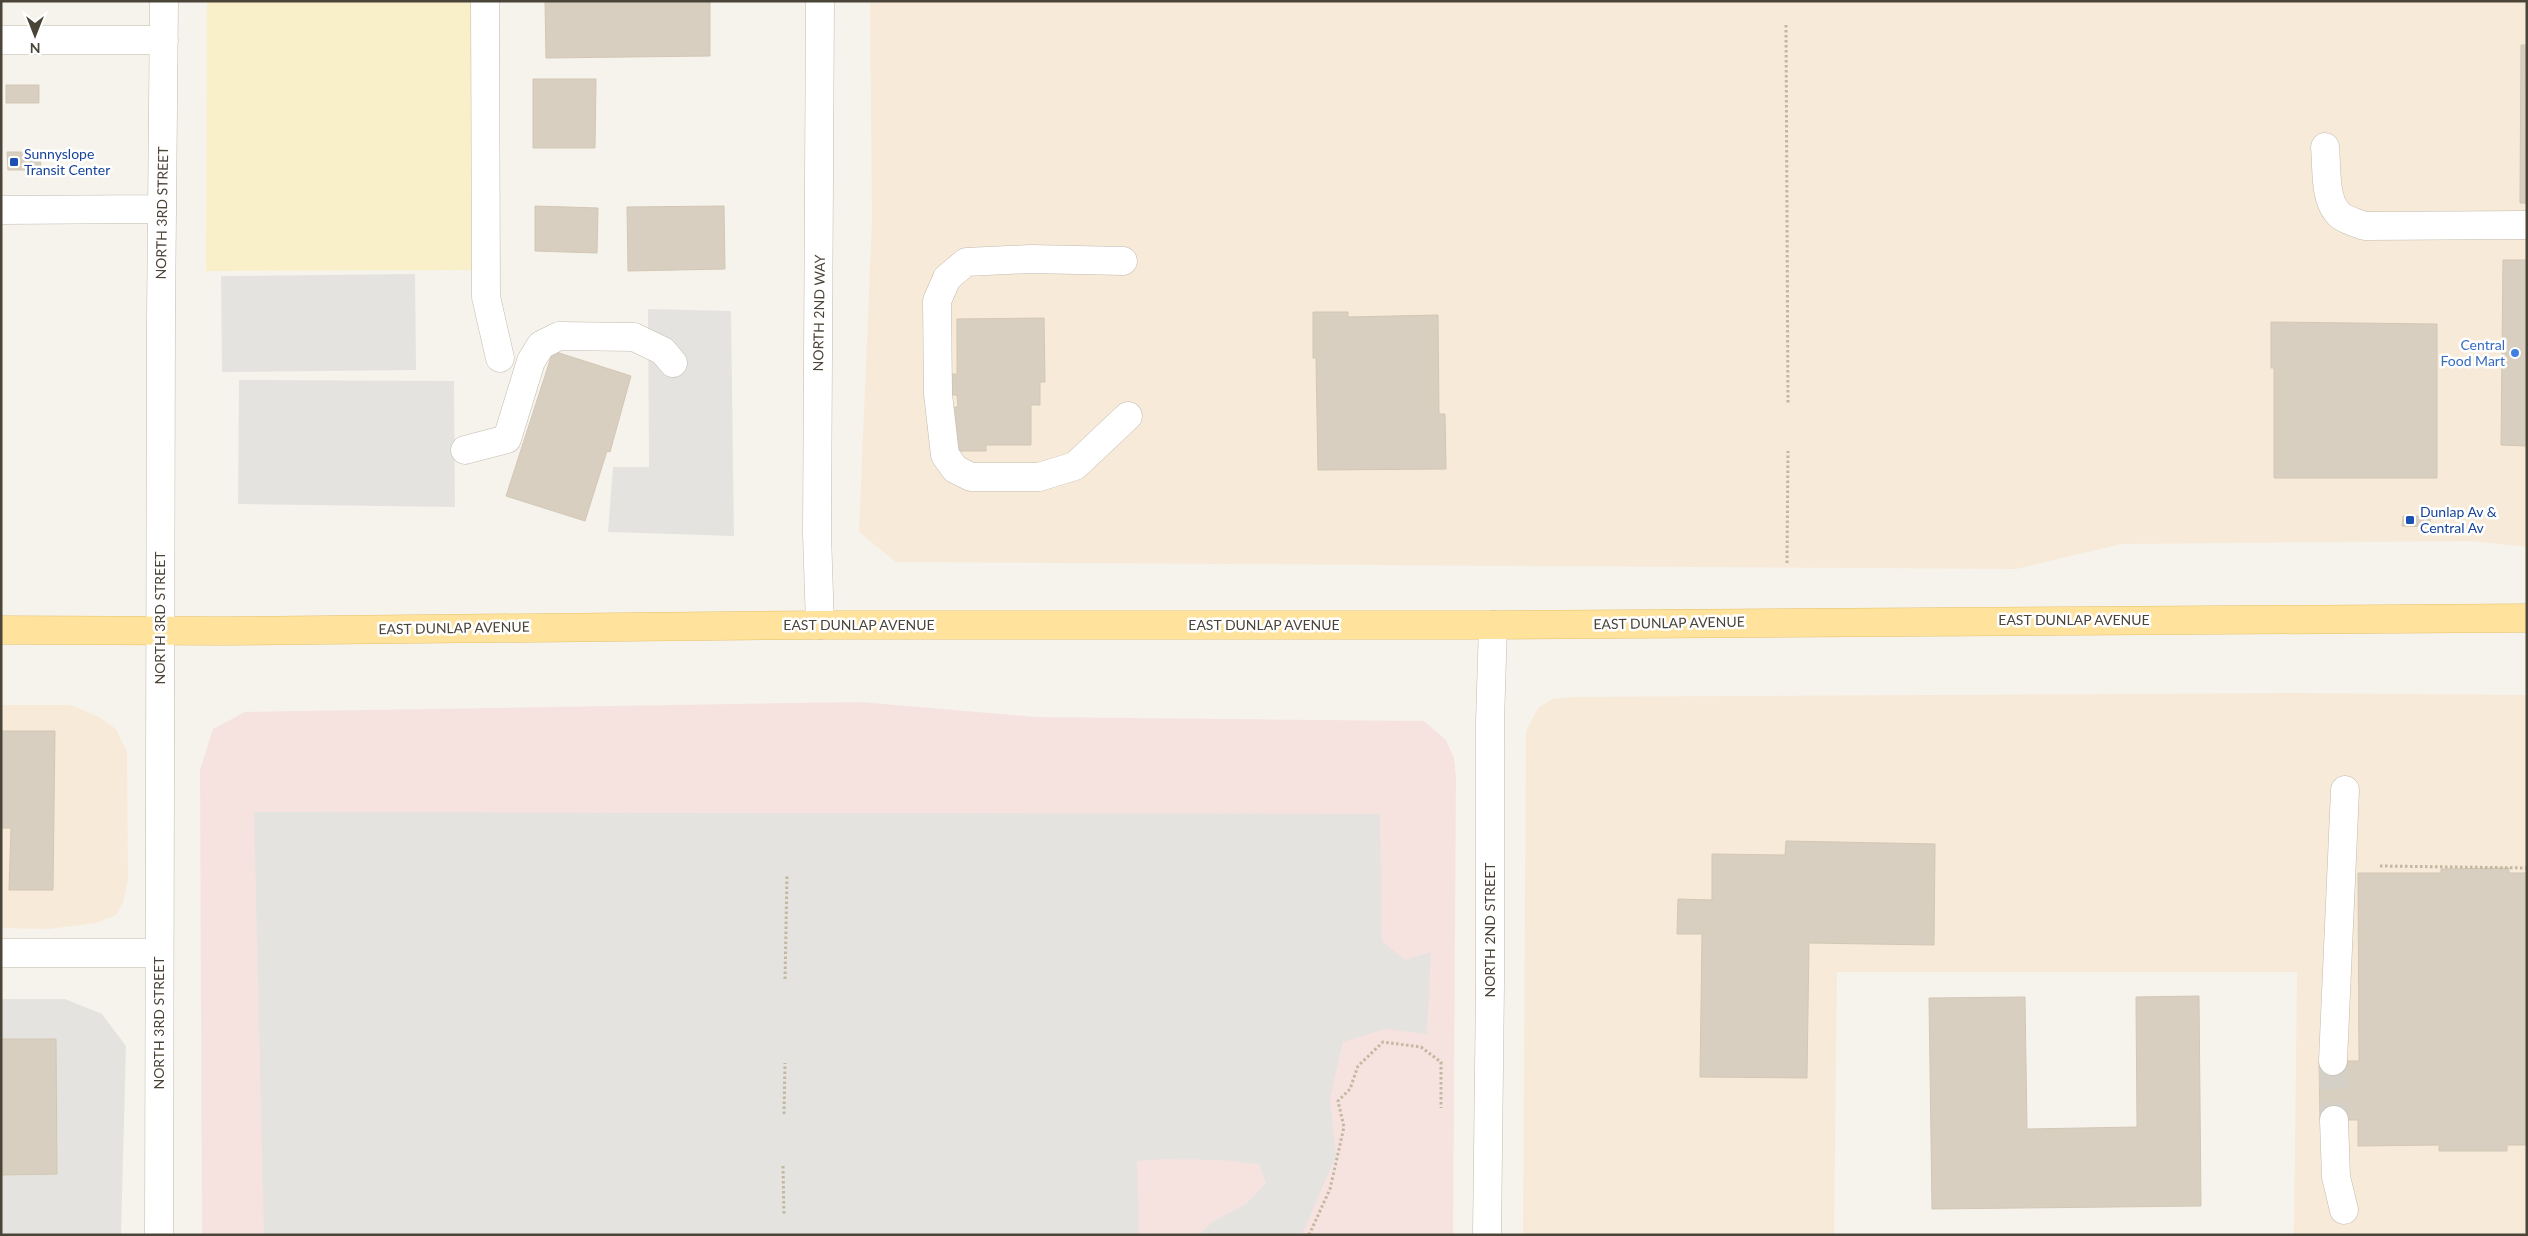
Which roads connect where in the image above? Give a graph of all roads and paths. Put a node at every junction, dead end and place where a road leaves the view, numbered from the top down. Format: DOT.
graph roads {
  1 [pos="164,1"];
  2 [pos="485,1"];
  3 [pos="820,1"];
  4 [pos="1786,25"];
  5 [pos="1,40"];
  6 [pos="164,40"];
  7 [pos="2325,147"];
  8 [pos="162,209"];
  9 [pos="1,210"];
  10 [pos="2527,225"];
  11 [pos="1123,261"];
  12 [pos="500,358"];
  13 [pos="673,363"];
  14 [pos="1788,404"];
  15 [pos="1128,416"];
  16 [pos="465,450"];
  17 [pos="1788,451"];
  18 [pos="1787,563"];
  19 [pos="2527,618"];
  20 [pos="820,625"];
  21 [pos="1493,625"];
  22 [pos="1,630"];
  23 [pos="160,630"];
  24 [pos="2345,790"];
  25 [pos="2342,865"];
  26 [pos="2527,868"];
  27 [pos="787,875"];
  28 [pos="1,953"];
  29 [pos="159,953"];
  30 [pos="785,979"];
  31 [pos="2333,1061"];
  32 [pos="785,1063"];
  33 [pos="1441,1108"];
  34 [pos="784,1114"];
  35 [pos="2334,1120"];
  36 [pos="784,1166"];
  37 [pos="2344,1210"];
  38 [pos="784,1216"];
  39 [pos="159,1235"];
  40 [pos="1310,1235"];
  41 [pos="1486,1235"];
  1 -- 6 [label="street, NORTH 3RD STREET"];
  2 -- 12 [label="street"];
  3 -- 20 [label="street, NORTH 2ND WAY"];
  4 -- 14 [label="path"];
  5 -- 6 [label="street"];
  6 -- 8 [label="street, NORTH 3RD STREET"];
  7 -- 10 [label="street"];
  8 -- 9 [label="street"];
  8 -- 23 [label="street, NORTH 3RD STREET"];
  11 -- 15 [label="street"];
  13 -- 16 [label="street"];
  17 -- 18 [label="path"];
  19 -- 21 [label="main road, EAST DUNLAP AVENUE"];
  20 -- 21 [label="main road, EAST DUNLAP AVENUE"];
  20 -- 23 [label="main road, EAST DUNLAP AVENUE"];
  21 -- 41 [label="street, NORTH 2ND STREET"];
  22 -- 23 [label="main road, EAST DUNLAP AVENUE"];
  23 -- 29 [label="street, NORTH 3RD STREET"];
  24 -- 25 [label="street"];
  25 -- 26 [label="path"];
  25 -- 31 [label="street"];
  27 -- 30 [label="path"];
  28 -- 29 [label="street"];
  29 -- 39 [label="street, NORTH 3RD STREET"];
  32 -- 34 [label="path"];
  33 -- 40 [label="path"];
  35 -- 37 [label="street"];
  36 -- 38 [label="path"];
}
